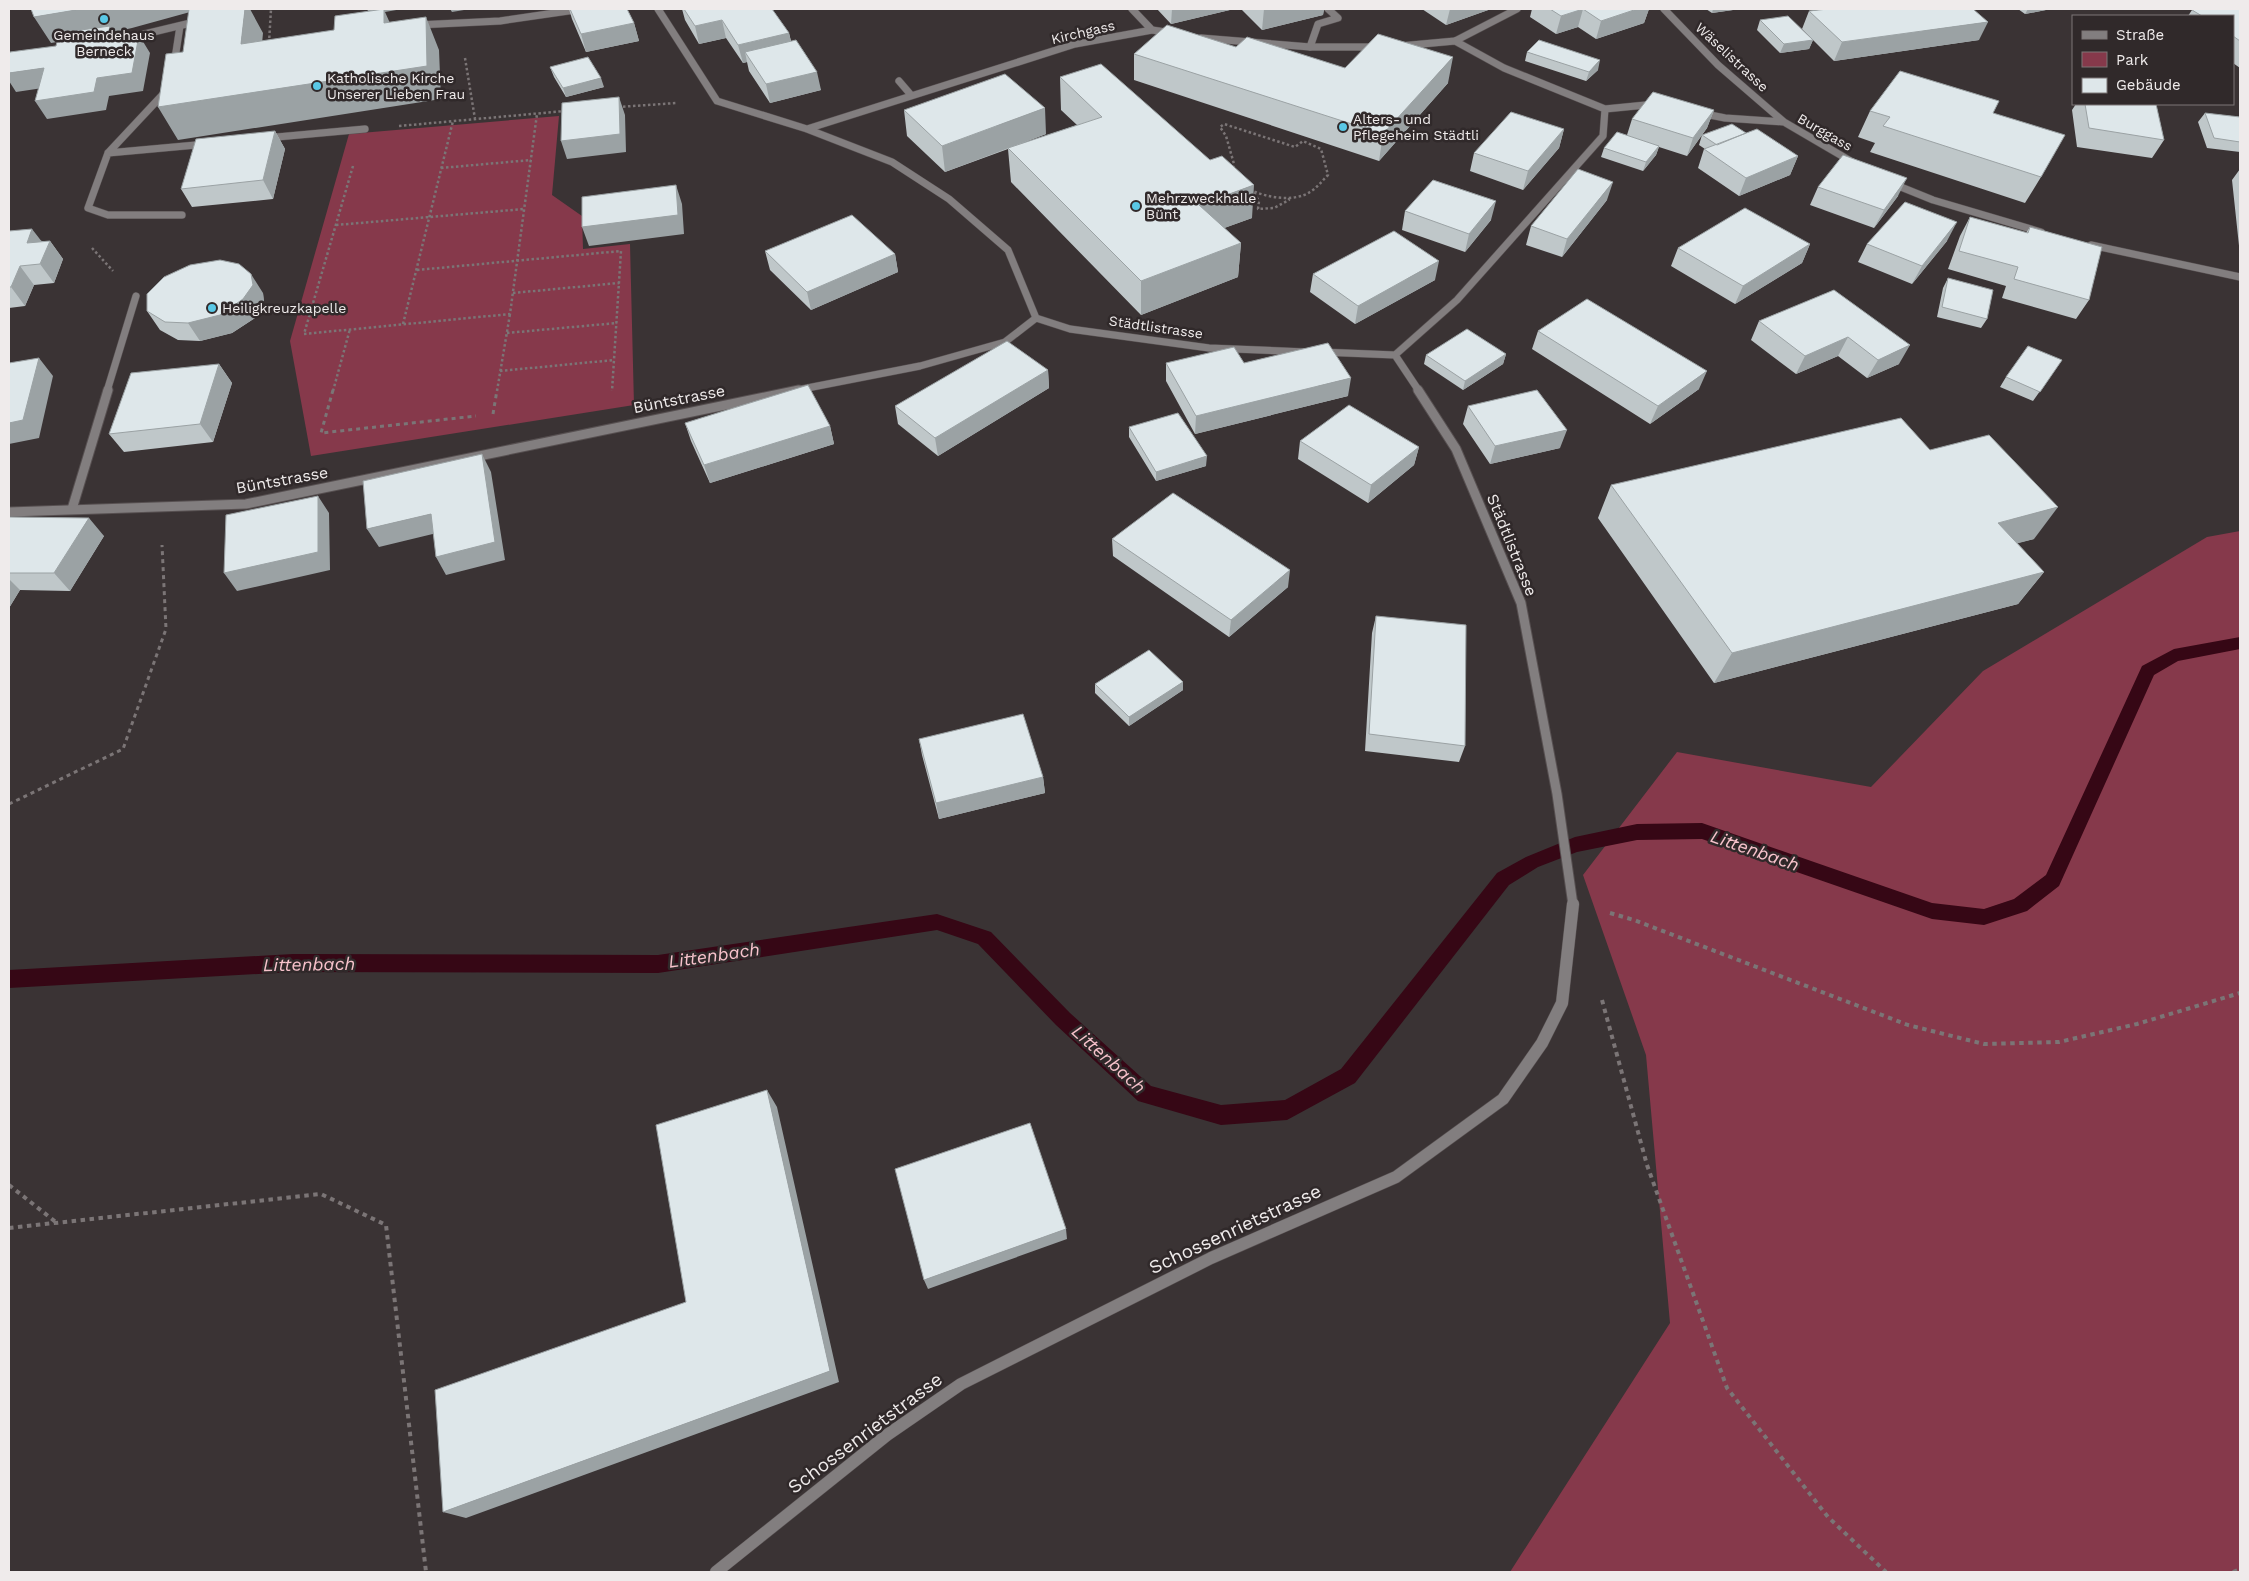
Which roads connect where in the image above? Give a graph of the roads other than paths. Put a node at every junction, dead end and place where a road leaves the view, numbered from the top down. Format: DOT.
graph roads {
  1 [pos="582,9"];
  2 [pos="658,9"];
  3 [pos="1132,9"];
  4 [pos="1328,9"];
  5 [pos="1517,9"];
  6 [pos="1664,9"];
  7 [pos="206,19"];
  8 [pos="406,24"];
  9 [pos="180,26"];
  10 [pos="1152,30"];
  11 [pos="1178,34"];
  12 [pos="1196,37"];
  13 [pos="117,40"];
  14 [pos="1455,41"];
  15 [pos="1310,47"];
  16 [pos="173,70"];
  17 [pos="899,81"];
  18 [pos="170,87"];
  19 [pos="911,95"];
  20 [pos="1664,106"];
  21 [pos="1605,108"];
  22 [pos="1690,111"];
  23 [pos="1784,122"];
  24 [pos="365,128"];
  25 [pos="807,129"];
  26 [pos="260,138"];
  27 [pos="212,143"];
  28 [pos="108,153"];
  29 [pos="1864,169"];
  30 [pos="1880,179"];
  31 [pos="182,214"];
  32 [pos="2049,234"];
  33 [pos="2081,243"];
  34 [pos="2240,277"];
  35 [pos="136,296"];
  36 [pos="1036,318"];
  37 [pos="1395,355"];
  38 [pos="72,509"];
  39 [pos="9,512"];
  40 [pos="1557,794"];
  41 [pos="716,1572"];
  1 -- 8 [label="street"];
  2 -- 25 [label="street"];
  3 -- 10 [label="street"];
  4 -- 15 [label="street"];
  5 -- 14 [label="street"];
  6 -- 23 [label="street, Wäselistrasse"];
  7 -- 9 [label="street"];
  9 -- 13 [label="street"];
  9 -- 16 [label="street"];
  10 -- 11 [label="street, Kirchgass"];
  10 -- 19 [label="street, Kirchgass"];
  12 -- 15 [label="street"];
  14 -- 15 [label="street"];
  14 -- 21 [label="street"];
  17 -- 19 [label="street"];
  18 -- 28 [label="street"];
  19 -- 25 [label="street, Kirchgass"];
  20 -- 21 [label="street"];
  21 -- 37 [label="street"];
  22 -- 23 [label="street, Burggass"];
  23 -- 29 [label="street, Burggass"];
  24 -- 26 [label="street"];
  25 -- 36 [label="street"];
  27 -- 28 [label="street"];
  28 -- 31 [label="street"];
  30 -- 32 [label="street"];
  33 -- 34 [label="street"];
  35 -- 38 [label="street"];
  36 -- 37 [label="street, Städtlistrasse"];
  36 -- 38 [label="street, Büntstrasse"];
  37 -- 40 [label="street, Städtlistrasse"];
  38 -- 39 [label="street, Büntstrasse"];
  40 -- 41 [label="street, Schossenrietstrasse"];
}
